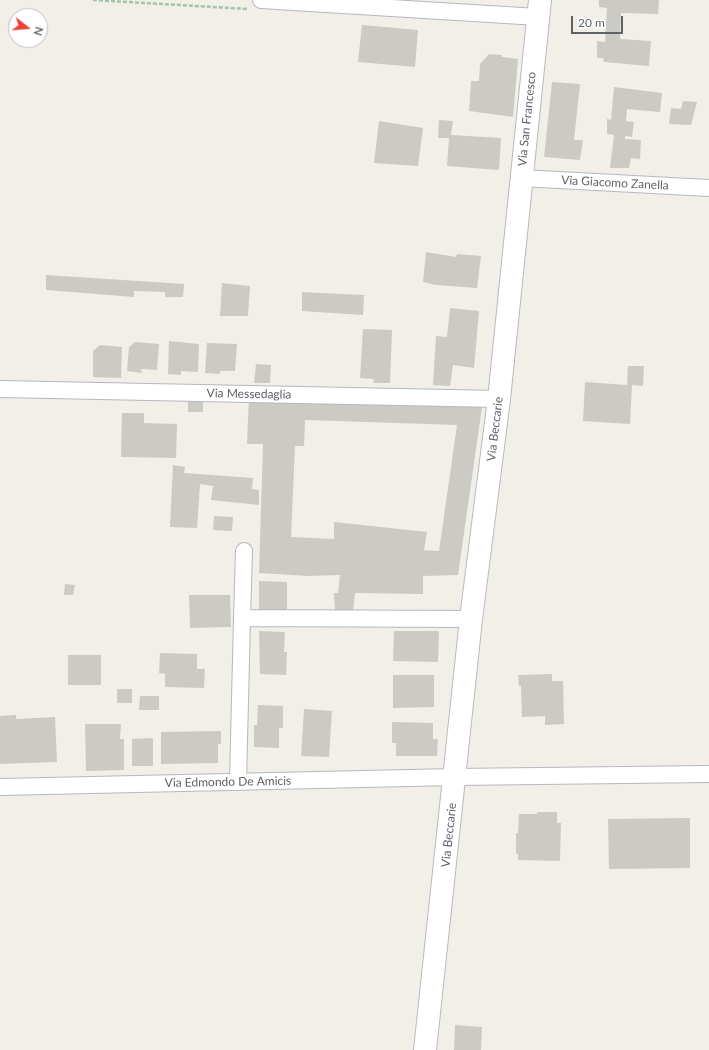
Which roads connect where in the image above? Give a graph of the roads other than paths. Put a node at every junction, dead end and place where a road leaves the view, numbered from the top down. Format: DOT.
graph roads {
  1 [pos="261,0"];
  2 [pos="539,8"];
  3 [pos="522,178"];
  4 [pos="709,188"];
  5 [pos="515,239"];
  6 [pos="0,389"];
  7 [pos="499,399"];
  8 [pos="244,551"];
  9 [pos="242,618"];
  10 [pos="471,619"];
  11 [pos="709,774"];
  12 [pos="455,777"];
  13 [pos="238,782"];
  14 [pos="0,787"];
  15 [pos="425,1050"];
  1 -- 2 [label="street"];
  2 -- 3 [label="main road, Via San Francesco"];
  3 -- 4 [label="street, Via Giacomo Zanella"];
  3 -- 5 [label="main road, Via San Francesco"];
  5 -- 7 [label="main road, Via Beccarie"];
  6 -- 7 [label="street, Via Messedaglia"];
  7 -- 10 [label="main road, Via Beccarie"];
  8 -- 9 [label="street"];
  9 -- 10 [label="street"];
  9 -- 13 [label="street"];
  10 -- 12 [label="main road, Via Beccarie"];
  11 -- 12 [label="street, Via Edmondo De Amicis"];
  12 -- 13 [label="street, Via Edmondo De Amicis"];
  12 -- 15 [label="main road, Via Beccarie"];
  13 -- 14 [label="street, Via Edmondo De Amicis"];
}
